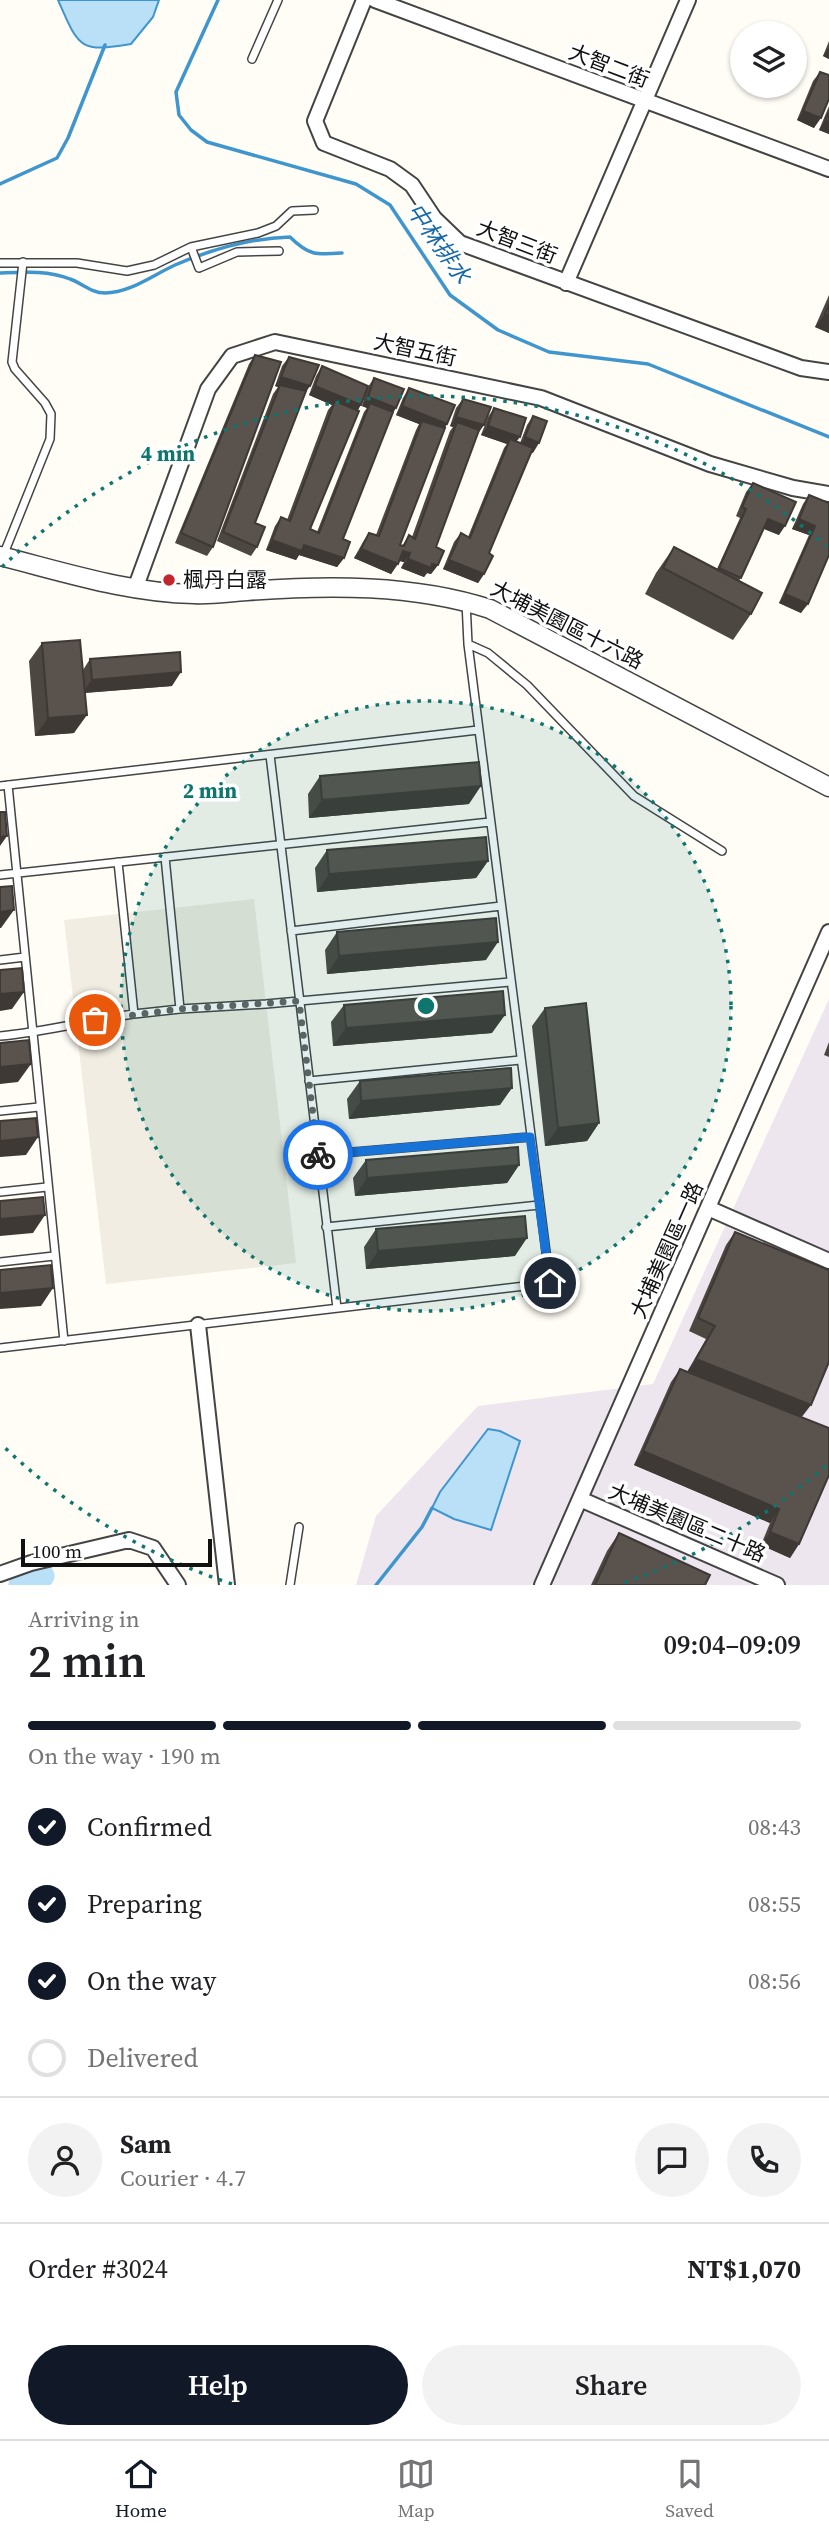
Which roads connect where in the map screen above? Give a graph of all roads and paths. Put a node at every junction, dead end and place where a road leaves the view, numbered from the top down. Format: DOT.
graph roads {
  1 [pos="278,0"];
  2 [pos="364,0"];
  3 [pos="375,0"];
  4 [pos="688,0"];
  5 [pos="252,59"];
  6 [pos="644,102"];
  7 [pos="829,169"];
  8 [pos="314,209"];
  9 [pos="191,247"];
  10 [pos="279,251"];
  11 [pos="23,262"];
  12 [pos="0,263"];
  13 [pos="566,283"];
  14 [pos="829,372"];
  15 [pos="829,494"];
  16 [pos="1,557"];
  17 [pos="135,589"];
  18 [pos="466,601"];
  19 [pos="468,644"];
  20 [pos="478,730"];
  21 [pos="270,755"];
  22 [pos="4,786"];
  23 [pos="829,788"];
  24 [pos="490,822"];
  25 [pos="281,844"];
  26 [pos="722,851"];
  27 [pos="165,857"];
  28 [pos="118,862"];
  29 [pos="16,874"];
  30 [pos="0,875"];
  31 [pos="500,906"];
  32 [pos="291,931"];
  33 [pos="829,932"];
  34 [pos="24,957"];
  35 [pos="0,960"];
  36 [pos="510,982"];
  37 [pos="299,1001"];
  38 [pos="180,1009"];
  39 [pos="134,1014"];
  40 [pos="32,1033"];
  41 [pos="0,1036"];
  42 [pos="520,1060"];
  43 [pos="309,1081"];
  44 [pos="39,1107"];
  45 [pos="0,1111"];
  46 [pos="530,1137"];
  47 [pos="318,1156"];
  48 [pos="47,1187"];
  49 [pos="0,1192"];
  50 [pos="539,1205"];
  51 [pos="708,1208"];
  52 [pos="326,1227"];
  53 [pos="54,1256"];
  54 [pos="829,1261"];
  55 [pos="0,1262"];
  56 [pos="337,1308"];
  57 [pos="198,1325"];
  58 [pos="64,1341"];
  59 [pos="0,1348"];
  60 [pos="580,1499"];
  61 [pos="299,1527"];
  62 [pos="0,1574"];
  63 [pos="178,1585"];
  64 [pos="227,1585"];
  65 [pos="290,1585"];
  66 [pos="542,1585"];
  67 [pos="777,1585"];
  1 -- 5 [label="lane"];
  2 -- 13 [label="street, 大智三街"];
  3 -- 6 [label="street, 大智二街"];
  4 -- 6 [label="street"];
  6 -- 7 [label="street, 大智二街"];
  6 -- 13 [label="street"];
  8 -- 9 [label="lane"];
  9 -- 10 [label="lane"];
  9 -- 11 [label="lane"];
  11 -- 12 [label="lane"];
  11 -- 16 [label="lane"];
  13 -- 14 [label="street, 大智三街"];
  15 -- 17 [label="street, 大智五街"];
  16 -- 17 [label="street, 大埔美園區十六路"];
  17 -- 18 [label="street, 大埔美園區十六路"];
  18 -- 19 [label="lane"];
  18 -- 23 [label="street, 大埔美園區十六路"];
  19 -- 20 [label="lane"];
  19 -- 26 [label="lane"];
  20 -- 21 [label="lane"];
  20 -- 24 [label="lane"];
  21 -- 22 [label="lane"];
  21 -- 25 [label="lane"];
  22 -- 29 [label="lane"];
  24 -- 25 [label="lane"];
  24 -- 31 [label="lane"];
  25 -- 27 [label="lane"];
  25 -- 32 [label="lane"];
  27 -- 28 [label="lane"];
  27 -- 38 [label="lane"];
  28 -- 29 [label="lane"];
  28 -- 39 [label="lane"];
  29 -- 30 [label="lane"];
  29 -- 34 [label="lane"];
  31 -- 32 [label="lane"];
  31 -- 36 [label="lane"];
  32 -- 37 [label="lane"];
  33 -- 51 [label="street, 大埔美園區一路"];
  34 -- 35 [label="lane"];
  34 -- 40 [label="lane"];
  36 -- 37 [label="lane"];
  36 -- 42 [label="lane"];
  37 -- 38 [label="lane"];
  37 -- 43 [label="lane"];
  38 -- 39 [label="lane"];
  39 -- 40 [label="lane"];
  40 -- 41 [label="lane"];
  40 -- 44 [label="lane"];
  42 -- 43 [label="lane"];
  42 -- 46 [label="lane"];
  43 -- 47 [label="lane"];
  44 -- 45 [label="lane"];
  44 -- 48 [label="lane"];
  46 -- 47 [label="lane"];
  46 -- 50 [label="lane"];
  47 -- 52 [label="lane"];
  48 -- 49 [label="lane"];
  48 -- 53 [label="lane"];
  50 -- 52 [label="lane"];
  50 -- 56 [label="lane"];
  51 -- 54 [label="street"];
  51 -- 60 [label="street, 大埔美園區一路"];
  52 -- 56 [label="lane"];
  53 -- 55 [label="lane"];
  53 -- 58 [label="lane"];
  56 -- 57 [label="lane"];
  57 -- 58 [label="lane"];
  57 -- 64 [label="street"];
  58 -- 59 [label="lane"];
  60 -- 66 [label="street, 大埔美園區一路"];
  60 -- 67 [label="street, 大埔美園區二十路"];
  61 -- 65 [label="lane"];
  62 -- 63 [label="street"];
}
